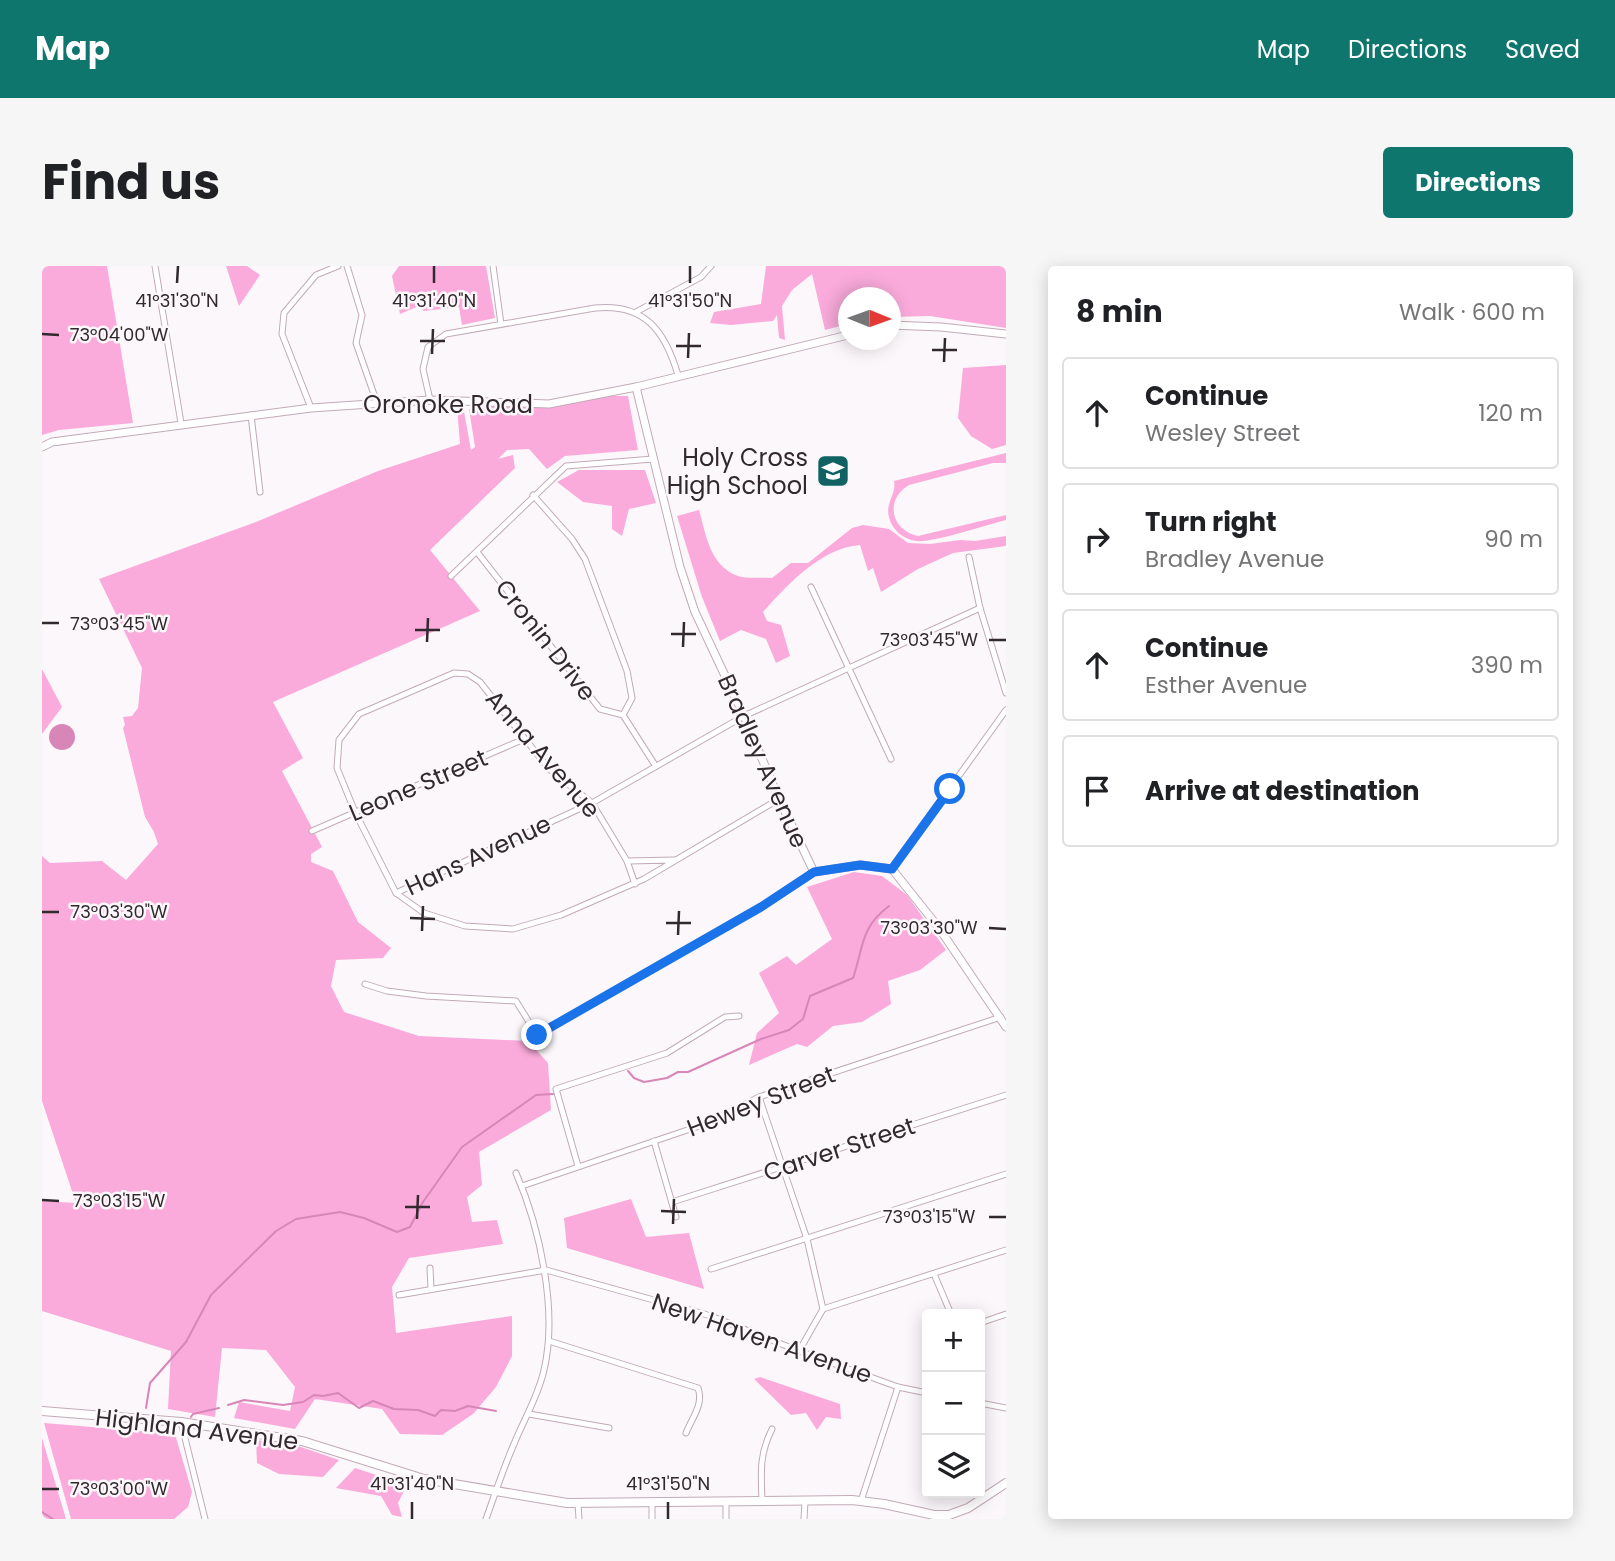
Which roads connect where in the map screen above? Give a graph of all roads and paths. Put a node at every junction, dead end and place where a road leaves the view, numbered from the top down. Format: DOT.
graph roads {
  1 [pos="155,266"];
  2 [pos="338,266"];
  3 [pos="347,266"];
  4 [pos="493,266"];
  5 [pos="711,266"];
  6 [pos="636,312"];
  7 [pos="501,324"];
  8 [pos="901,325"];
  9 [pos="1006,334"];
  10 [pos="838,338"];
  11 [pos="678,375"];
  12 [pos="636,387"];
  13 [pos="430,400"];
  14 [pos="377,403"];
  15 [pos="311,408"];
  16 [pos="251,415"];
  17 [pos="181,423"];
  18 [pos="42,447"];
  19 [pos="653,459"];
  20 [pos="260,492"];
  21 [pos="533,495"];
  22 [pos="477,552"];
  23 [pos="969,557"];
  24 [pos="451,576"];
  25 [pos="811,587"];
  26 [pos="980,608"];
  27 [pos="847,667"];
  28 [pos="1006,693"];
  29 [pos="1006,710"];
  30 [pos="623,715"];
  31 [pos="744,716"];
  32 [pos="524,739"];
  33 [pos="891,759"];
  34 [pos="655,765"];
  35 [pos="779,799"];
  36 [pos="592,803"];
  37 [pos="355,812"];
  38 [pos="312,831"];
  39 [pos="676,860"];
  40 [pos="627,861"];
  41 [pos="892,869"];
  42 [pos="814,872"];
  43 [pos="635,884"];
  44 [pos="396,893"];
  45 [pos="365,984"];
  46 [pos="739,1016"];
  47 [pos="1001,1017"];
  48 [pos="1006,1027"];
  49 [pos="1006,1095"];
  50 [pos="759,1097"];
  51 [pos="654,1141"];
  52 [pos="578,1166"];
  53 [pos="783,1168"];
  54 [pos="516,1173"];
  55 [pos="1006,1174"];
  56 [pos="522,1186"];
  57 [pos="672,1202"];
  58 [pos="676,1217"];
  59 [pos="807,1239"];
  60 [pos="1006,1250"];
  61 [pos="430,1268"];
  62 [pos="711,1269"];
  63 [pos="546,1270"];
  64 [pos="934,1274"];
  65 [pos="432,1289"];
  66 [pos="399,1295"];
  67 [pos="823,1309"];
  68 [pos="949,1309"];
  69 [pos="1006,1314"];
  70 [pos="985,1321"];
  71 [pos="549,1341"];
  72 [pos="799,1351"];
  73 [pos="898,1387"];
  74 [pos="922,1392"];
  75 [pos="985,1404"];
  76 [pos="1006,1408"];
  77 [pos="42,1412"];
  78 [pos="528,1414"];
  79 [pos="181,1422"];
  80 [pos="609,1428"];
  81 [pos="772,1429"];
  82 [pos="686,1433"];
  83 [pos="1006,1483"];
  84 [pos="496,1492"];
  85 [pos="805,1501"];
  86 [pos="862,1501"];
  87 [pos="726,1502"];
  88 [pos="762,1502"];
  89 [pos="578,1503"];
  90 [pos="652,1503"];
  91 [pos="946,1517"];
  92 [pos="205,1519"];
  93 [pos="485,1519"];
  94 [pos="579,1519"];
  95 [pos="652,1519"];
  96 [pos="726,1519"];
  97 [pos="804,1519"];
  1 -- 17 [label="street"];
  2 -- 15 [label="street"];
  3 -- 14 [label="street"];
  4 -- 7 [label="street"];
  5 -- 6 [label="street"];
  6 -- 7 [label="street"];
  6 -- 11 [label="street"];
  7 -- 13 [label="street"];
  8 -- 9 [label="street"];
  10 -- 11 [label="street, Oronoke Road"];
  11 -- 12 [label="street, Oronoke Road"];
  12 -- 13 [label="street, Oronoke Road"];
  12 -- 19 [label="street, Bradley Avenue"];
  13 -- 14 [label="street, Oronoke Road"];
  14 -- 15 [label="street, Oronoke Road"];
  15 -- 16 [label="street, Oronoke Road"];
  16 -- 17 [label="street, Oronoke Road"];
  16 -- 20 [label="street"];
  17 -- 18 [label="street, Oronoke Road"];
  19 -- 21 [label="street"];
  19 -- 31 [label="street, Bradley Avenue"];
  21 -- 22 [label="street"];
  21 -- 30 [label="street"];
  22 -- 24 [label="street"];
  22 -- 30 [label="street, Cronin Drive"];
  23 -- 26 [label="street"];
  25 -- 27 [label="street"];
  26 -- 27 [label="street, Hans Avenue"];
  26 -- 28 [label="street"];
  27 -- 31 [label="street, Hans Avenue"];
  27 -- 33 [label="street"];
  29 -- 41 [label="street"];
  30 -- 34 [label="street"];
  31 -- 34 [label="street, Hans Avenue"];
  31 -- 35 [label="street, Bradley Avenue"];
  32 -- 36 [label="street, Anna Avenue"];
  32 -- 37 [label="street, Leone Street"];
  32 -- 37 [label="street, Anna Avenue"];
  34 -- 36 [label="street, Hans Avenue"];
  35 -- 39 [label="street, Anna Avenue"];
  35 -- 42 [label="street, Bradley Avenue"];
  36 -- 40 [label="street, Anna Avenue"];
  36 -- 44 [label="street, Hans Avenue"];
  37 -- 38 [label="street, Leone Street"];
  37 -- 44 [label="street, Anna Avenue"];
  39 -- 40 [label="street, Anna Avenue"];
  39 -- 43 [label="street, Anna Avenue"];
  40 -- 43 [label="street, Anna Avenue"];
  41 -- 42 [label="street, Bradley Avenue"];
  41 -- 47 [label="street"];
  42 -- 45 [label="street"];
  43 -- 44 [label="street, Anna Avenue"];
  46 -- 52 [label="street"];
  47 -- 48 [label="street"];
  47 -- 50 [label="street, Hewey Street"];
  49 -- 53 [label="street, Carver Street"];
  50 -- 51 [label="street, Hewey Street"];
  50 -- 53 [label="street"];
  51 -- 52 [label="street, Hewey Street"];
  51 -- 57 [label="street"];
  52 -- 56 [label="street, Hewey Street"];
  53 -- 57 [label="street, Carver Street"];
  53 -- 59 [label="street"];
  54 -- 56 [label="street"];
  55 -- 59 [label="street"];
  56 -- 63 [label="street"];
  57 -- 58 [label="street"];
  59 -- 62 [label="street"];
  59 -- 67 [label="street"];
  60 -- 64 [label="street"];
  61 -- 65 [label="street"];
  63 -- 65 [label="street, New Haven Avenue"];
  63 -- 71 [label="street"];
  63 -- 72 [label="street, New Haven Avenue"];
  64 -- 67 [label="street"];
  64 -- 68 [label="street"];
  65 -- 66 [label="street, New Haven Avenue"];
  67 -- 72 [label="street"];
  69 -- 70 [label="street"];
  71 -- 78 [label="street"];
  71 -- 82 [label="street"];
  72 -- 73 [label="street, New Haven Avenue"];
  73 -- 74 [label="street, New Haven Avenue"];
  73 -- 86 [label="street"];
  75 -- 76 [label="street"];
  77 -- 79 [label="main road, Highland Avenue"];
  78 -- 80 [label="street"];
  78 -- 84 [label="street"];
  79 -- 84 [label="main road, Highland Avenue"];
  79 -- 92 [label="street"];
  81 -- 88 [label="street"];
  83 -- 91 [label="main road, Highland Avenue"];
  84 -- 89 [label="main road, Highland Avenue"];
  84 -- 93 [label="street"];
  85 -- 86 [label="main road, Highland Avenue"];
  85 -- 88 [label="main road, Highland Avenue"];
  85 -- 97 [label="street"];
  86 -- 91 [label="main road, Highland Avenue"];
  87 -- 88 [label="main road, Highland Avenue"];
  87 -- 90 [label="main road, Highland Avenue"];
  87 -- 96 [label="street"];
  89 -- 90 [label="main road, Highland Avenue"];
  89 -- 94 [label="street"];
  90 -- 95 [label="street"];
}
